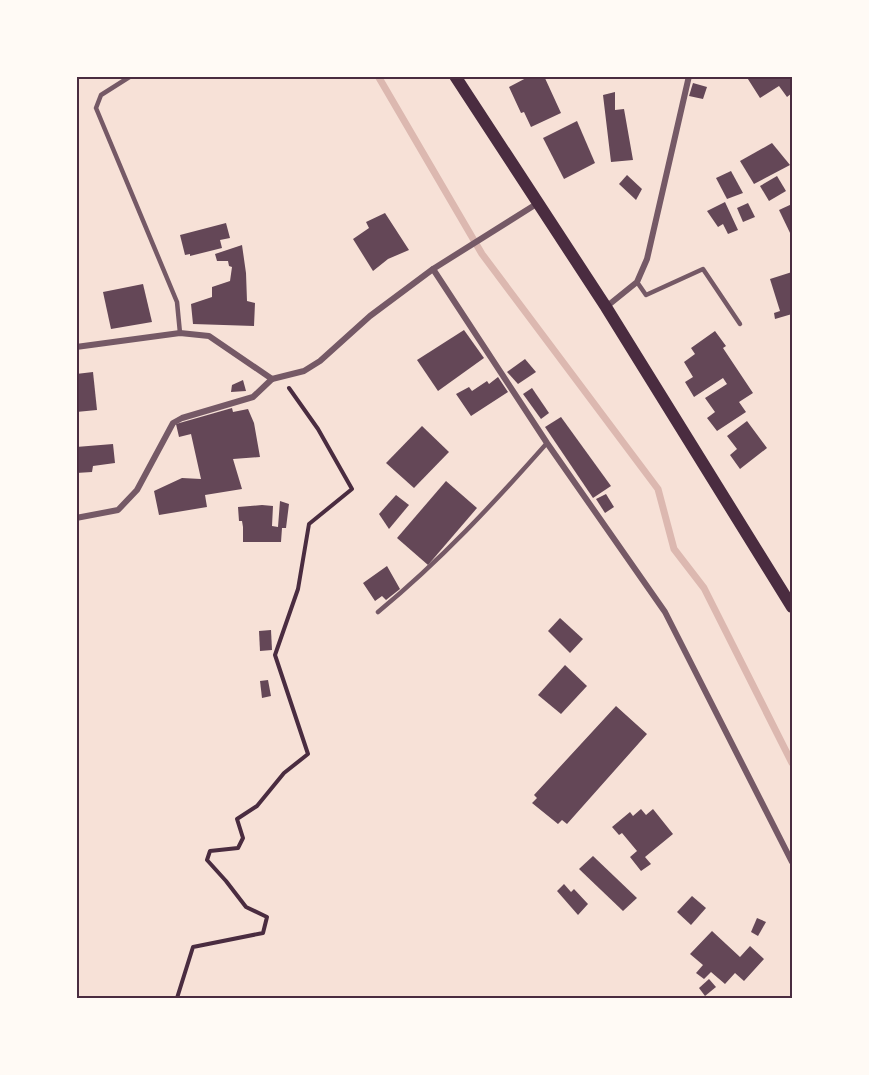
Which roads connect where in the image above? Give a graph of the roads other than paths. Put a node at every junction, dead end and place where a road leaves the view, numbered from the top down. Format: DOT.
graph roads {
  1 [pos="131,76"];
  2 [pos="455,76"];
  3 [pos="689,76"];
  4 [pos="538,202"];
  5 [pos="433,269"];
  6 [pos="638,282"];
  7 [pos="606,307"];
  8 [pos="740,324"];
  9 [pos="180,333"];
  10 [pos="76,347"];
  11 [pos="272,379"];
  12 [pos="547,443"];
  13 [pos="76,518"];
  14 [pos="792,607"];
  15 [pos="378,612"];
  16 [pos="792,862"];
  1 -- 9 [label="lane"];
  2 -- 4 [label="main road"];
  3 -- 6 [label="street"];
  4 -- 5 [label="street"];
  4 -- 7 [label="main road"];
  5 -- 11 [label="street"];
  5 -- 12 [label="street"];
  6 -- 7 [label="street"];
  6 -- 8 [label="lane"];
  7 -- 14 [label="main road"];
  9 -- 10 [label="street"];
  9 -- 11 [label="street"];
  11 -- 13 [label="street"];
  12 -- 15 [label="lane"];
  12 -- 16 [label="street"];
}
